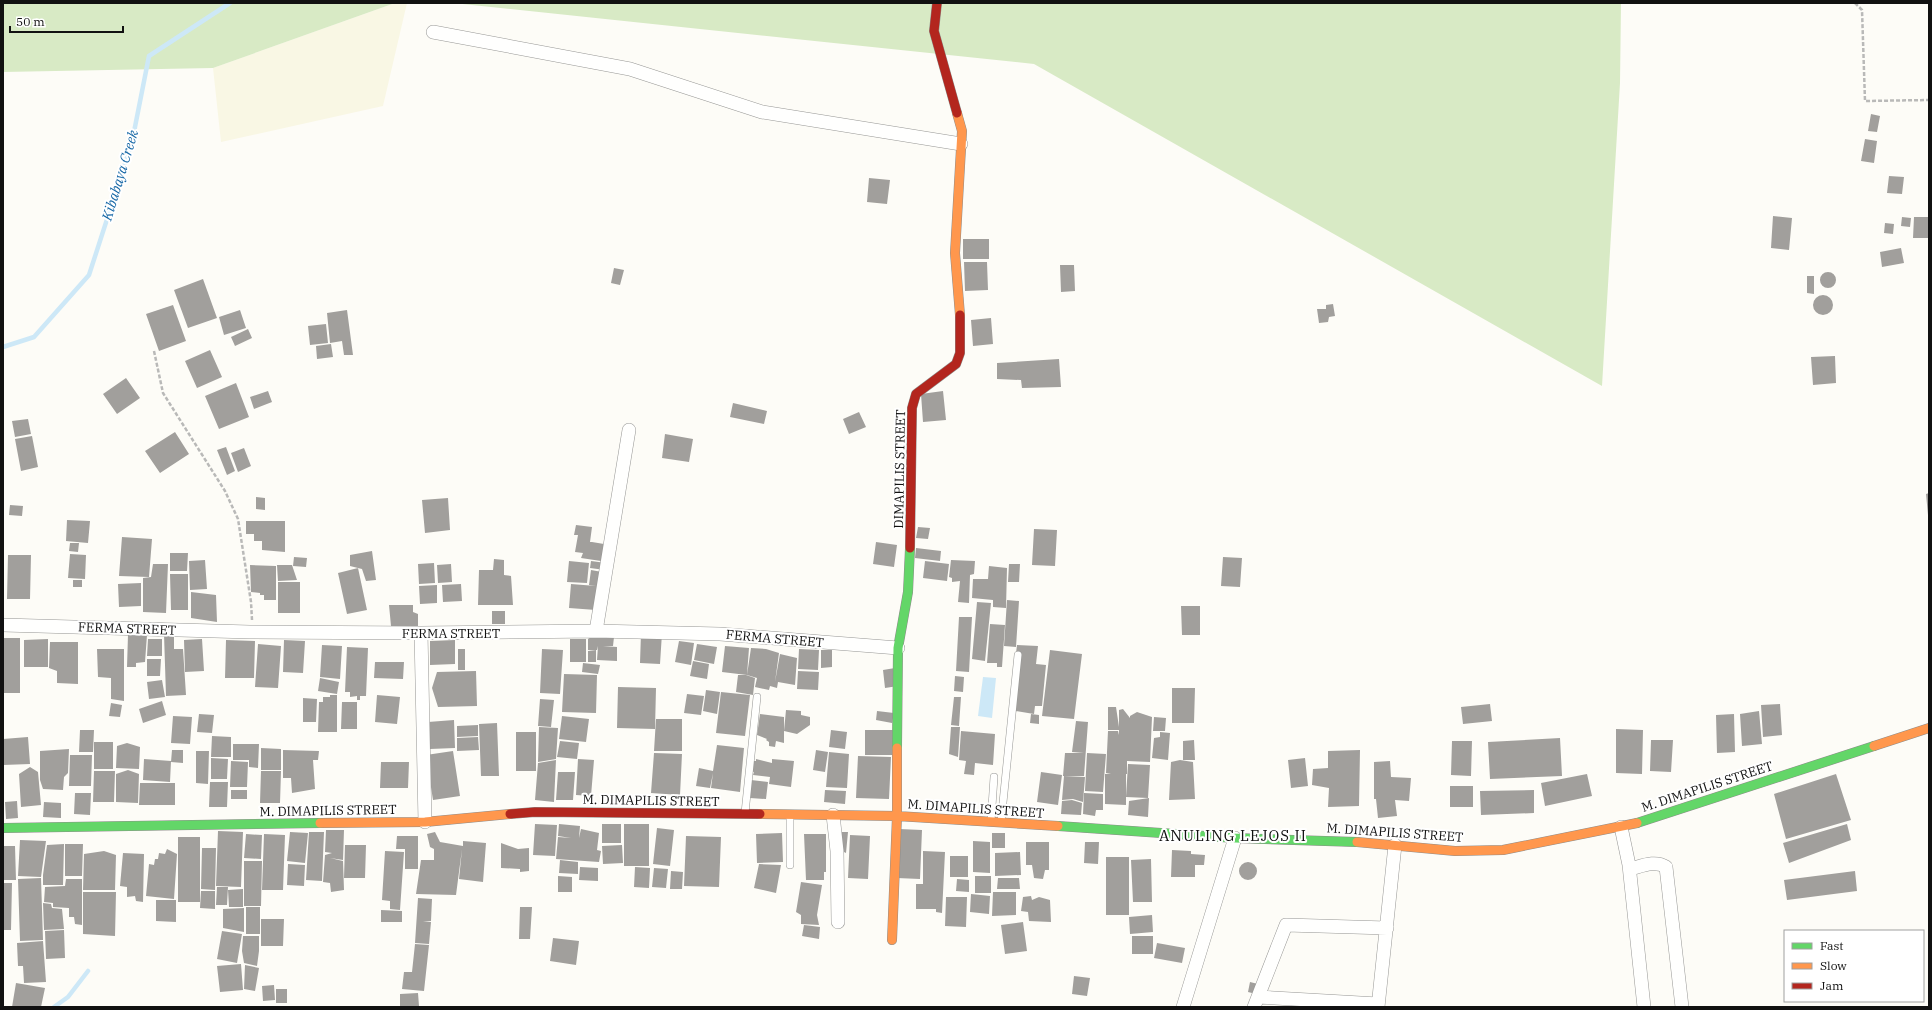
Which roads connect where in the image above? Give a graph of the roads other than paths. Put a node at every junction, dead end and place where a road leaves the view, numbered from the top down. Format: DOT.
graph roads {
  1 [pos="937,3"];
  2 [pos="433,32"];
  3 [pos="961,144"];
  4 [pos="629,430"];
  5 [pos="3,625"];
  6 [pos="596,631"];
  7 [pos="422,633"];
  8 [pos="898,648"];
  9 [pos="1018,655"];
  10 [pos="756,697"];
  11 [pos="1929,728"];
  12 [pos="994,777"];
  13 [pos="744,814"];
  14 [pos="790,814"];
  15 [pos="833,815"];
  16 [pos="897,816"];
  17 [pos="425,822"];
  18 [pos="991,822"];
  19 [pos="1001,822"];
  20 [pos="1621,827"];
  21 [pos="3,828"];
  22 [pos="1235,838"];
  23 [pos="1395,845"];
  24 [pos="790,865"];
  25 [pos="1630,869"];
  26 [pos="838,922"];
  27 [pos="1387,928"];
  28 [pos="892,940"];
  29 [pos="1256,1002"];
  30 [pos="1378,1005"];
  31 [pos="1183,1007"];
  32 [pos="1644,1007"];
  33 [pos="1682,1007"];
  1 -- 3 [label="main road, DIMAPILIS STREET"];
  2 -- 3 [label="street"];
  3 -- 8 [label="main road, DIMAPILIS STREET"];
  4 -- 6 [label="street"];
  5 -- 7 [label="street, FERMA STREET"];
  6 -- 7 [label="street, FERMA STREET"];
  6 -- 8 [label="street, FERMA STREET"];
  7 -- 17 [label="street"];
  8 -- 16 [label="main road, DIMAPILIS STREET"];
  9 -- 19 [label="lane"];
  10 -- 13 [label="lane"];
  11 -- 20 [label="main road, M. DIMAPILIS STREET"];
  12 -- 18 [label="lane"];
  13 -- 14 [label="main road, M. DIMAPILIS STREET"];
  13 -- 17 [label="main road, M. DIMAPILIS STREET"];
  14 -- 15 [label="main road, M. DIMAPILIS STREET"];
  14 -- 24 [label="lane"];
  15 -- 16 [label="main road, M. DIMAPILIS STREET"];
  15 -- 26 [label="street"];
  16 -- 18 [label="main road, M. DIMAPILIS STREET"];
  16 -- 28 [label="main road, DIMAPILIS STREET"];
  17 -- 21 [label="main road, M. DIMAPILIS STREET"];
  18 -- 19 [label="main road, M. DIMAPILIS STREET"];
  19 -- 22 [label="main road, M. DIMAPILIS STREET"];
  20 -- 23 [label="main road, M. DIMAPILIS STREET"];
  20 -- 25 [label="street"];
  22 -- 23 [label="main road, M. DIMAPILIS STREET"];
  22 -- 31 [label="street"];
  23 -- 27 [label="street"];
  25 -- 32 [label="street"];
  25 -- 33 [label="street"];
  27 -- 29 [label="street"];
  27 -- 30 [label="street"];
  29 -- 30 [label="street"];
}
